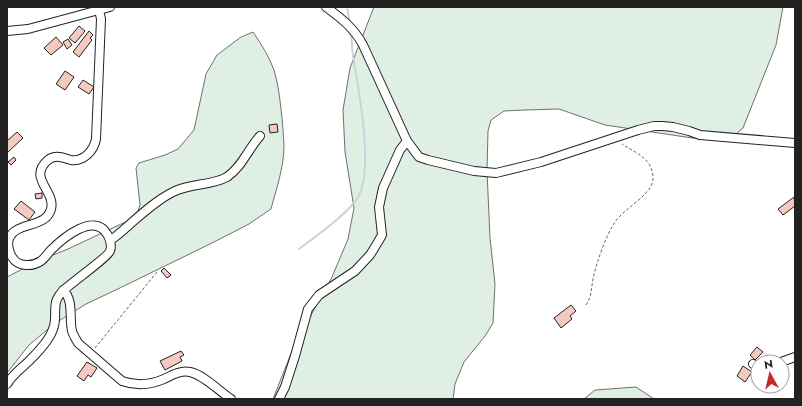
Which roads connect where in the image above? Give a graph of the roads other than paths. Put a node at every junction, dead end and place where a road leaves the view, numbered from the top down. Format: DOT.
graph roads {
  1 [pos="110,7"];
  2 [pos="326,7"];
  3 [pos="99,10"];
  4 [pos="7,32"];
  5 [pos="260,136"];
  6 [pos="407,141"];
  7 [pos="795,143"];
  8 [pos="110,240"];
  9 [pos="64,290"];
  10 [pos="7,384"];
  11 [pos="231,399"];
  12 [pos="279,399"];
  1 -- 3 [label="street"];
  2 -- 6 [label="street"];
  3 -- 4 [label="street"];
  3 -- 8 [label="street"];
  5 -- 8 [label="street"];
  6 -- 7 [label="street"];
  6 -- 12 [label="street"];
  8 -- 9 [label="street"];
  9 -- 10 [label="street"];
  9 -- 11 [label="street"];
}
